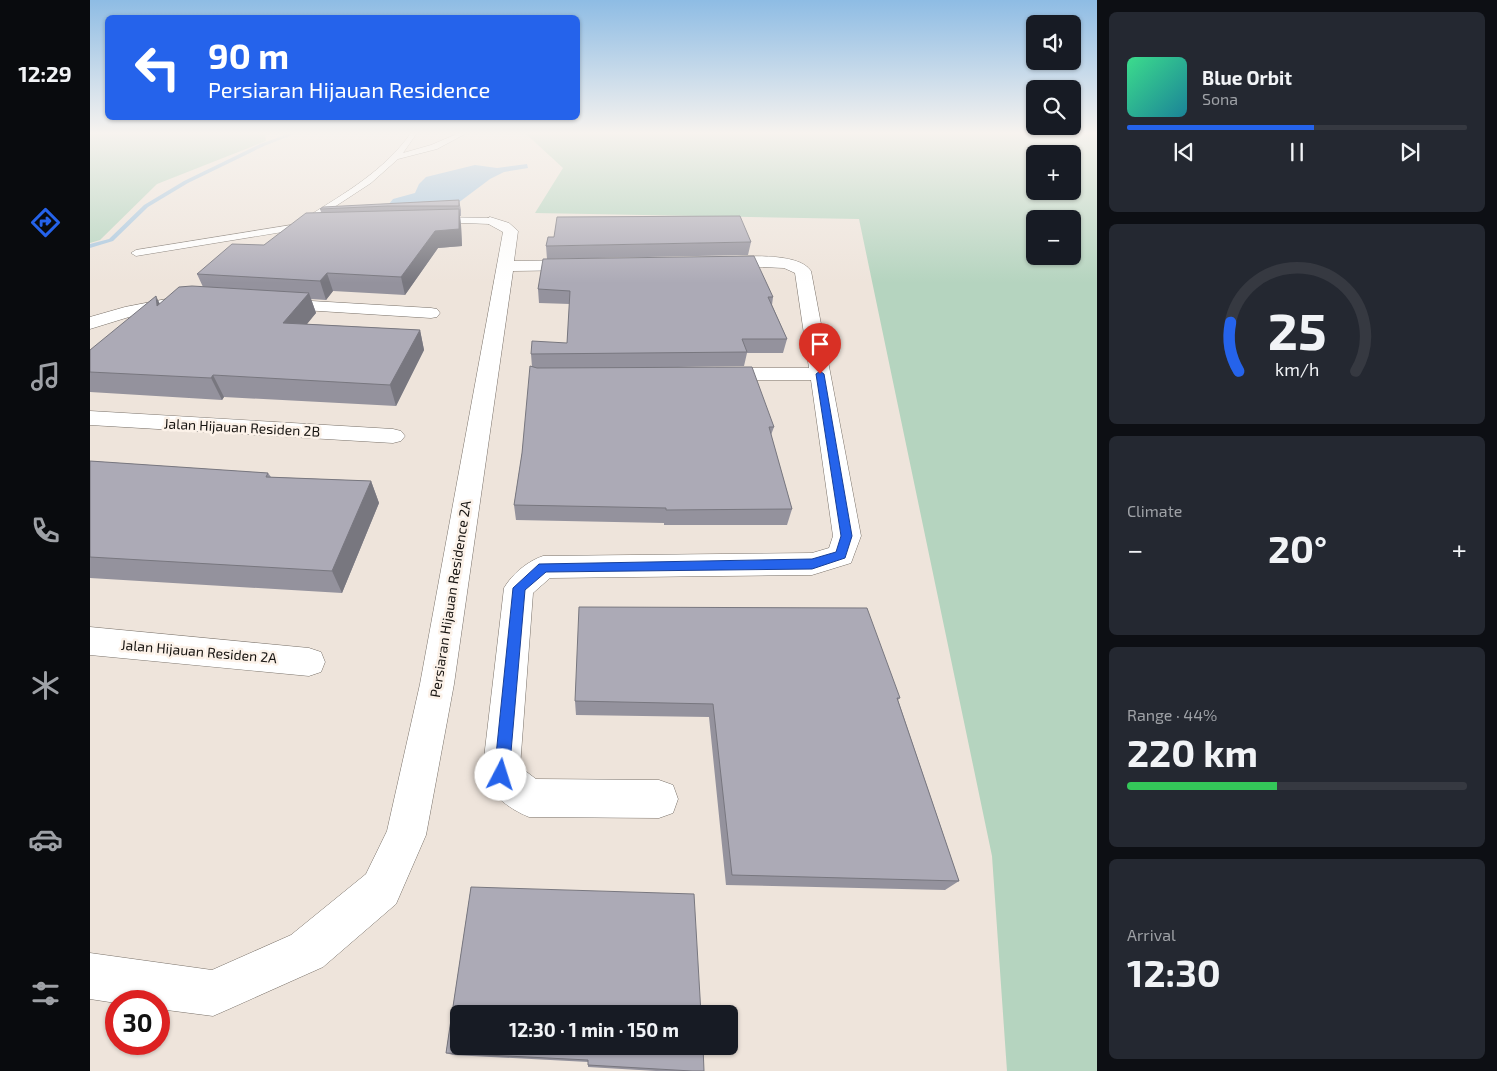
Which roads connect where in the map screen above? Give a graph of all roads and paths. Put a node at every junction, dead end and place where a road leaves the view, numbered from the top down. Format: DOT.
graph roads {
  1 [pos="364,183"];
  2 [pos="427,220"];
  3 [pos="490,221"];
  4 [pos="321,224"];
  5 [pos="301,225"];
  6 [pos="136,253"];
  7 [pos="702,263"];
  8 [pos="594,264"];
  9 [pos="506,266"];
  10 [pos="194,300"];
  11 [pos="262,303"];
  12 [pos="430,313"];
  13 [pos="90,323"];
  14 [pos="693,374"];
  15 [pos="820,374"];
  16 [pos="90,418"];
  17 [pos="393,436"];
  18 [pos="90,641"];
  19 [pos="309,662"];
  20 [pos="659,798"];
  21 [pos="90,976"];
  1 -- 5 [label="lane"];
  2 -- 3 [label="lane"];
  3 -- 9 [label="street, Persiaran Hijauan Residence 2A"];
  4 -- 5 [label="lane"];
  5 -- 6 [label="lane"];
  7 -- 15 [label="street"];
  8 -- 9 [label="street"];
  9 -- 21 [label="street, Persiaran Hijauan Residence 2A"];
  10 -- 13 [label="street"];
  11 -- 12 [label="street"];
  14 -- 15 [label="street"];
  15 -- 20 [label="street"];
  16 -- 17 [label="street, Jalan Hijauan Residen 2B"];
  18 -- 19 [label="street, Jalan Hijauan Residen 2A"];
}
